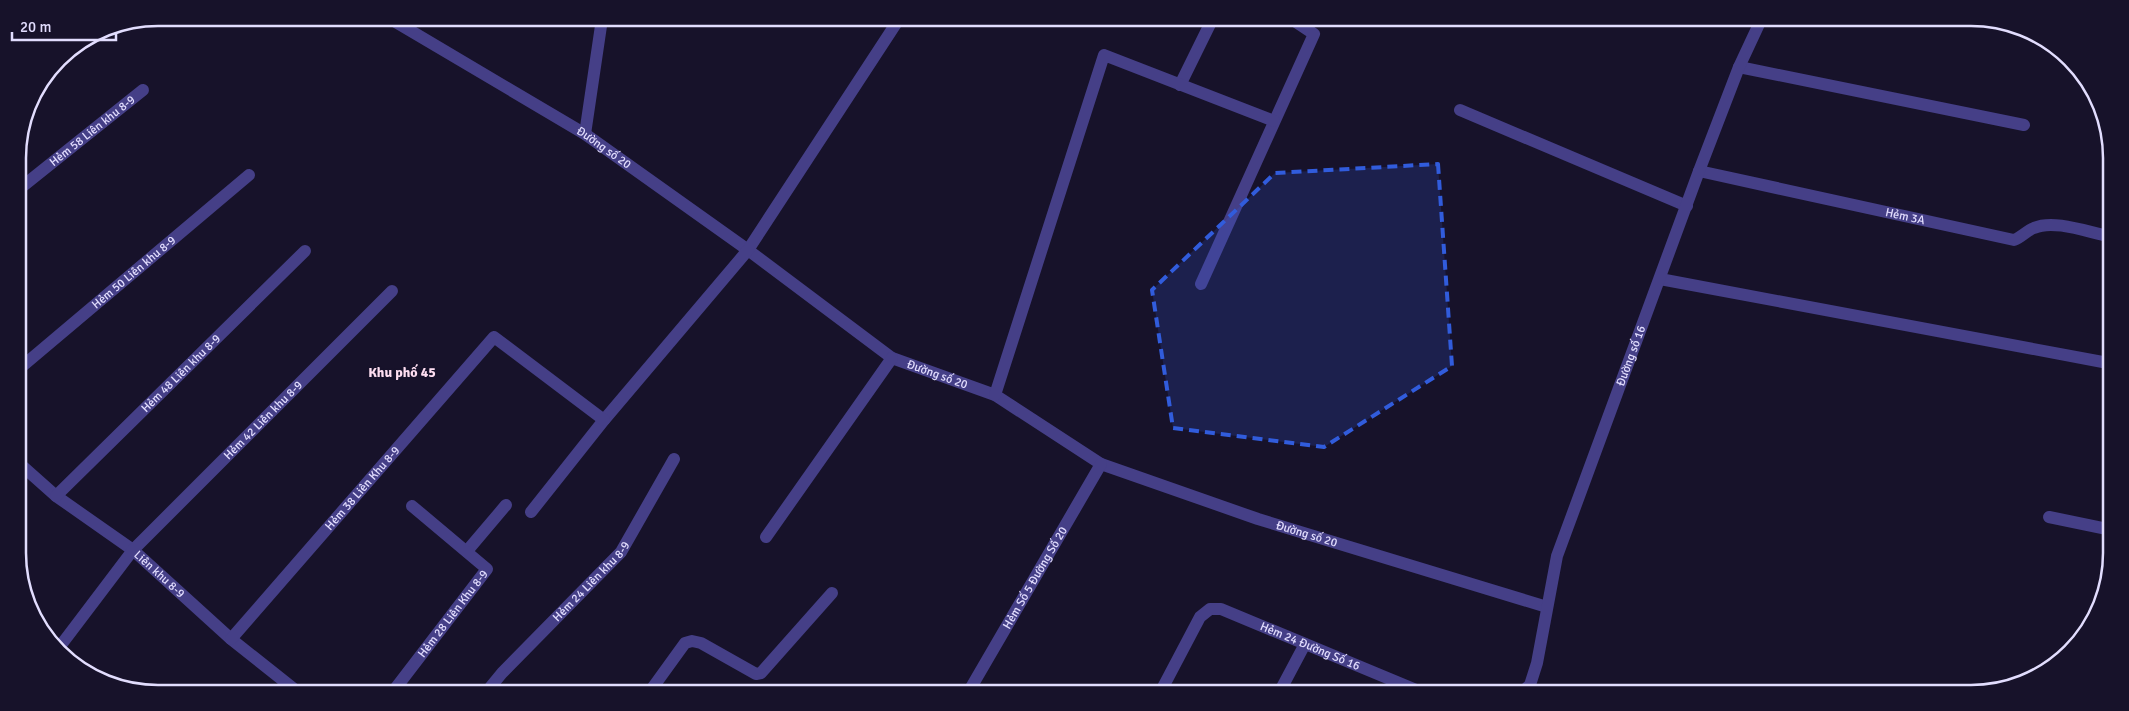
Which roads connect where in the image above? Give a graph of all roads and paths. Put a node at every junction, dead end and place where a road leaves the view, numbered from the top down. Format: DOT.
graph roads {
  1 [pos="1209,26"];
  2 [pos="1303,26"];
  3 [pos="1758,26"];
  4 [pos="403,27"];
  5 [pos="601,27"];
  6 [pos="895,27"];
  7 [pos="1739,67"];
  8 [pos="1180,85"];
  9 [pos="142,90"];
  10 [pos="1460,110"];
  11 [pos="1274,121"];
  12 [pos="2024,124"];
  13 [pos="584,134"];
  14 [pos="1699,171"];
  15 [pos="249,175"];
  16 [pos="27,183"];
  17 [pos="1687,206"];
  18 [pos="2103,235"];
  19 [pos="748,250"];
  20 [pos="305,251"];
  21 [pos="1660,278"];
  22 [pos="1200,284"];
  23 [pos="392,290"];
  24 [pos="892,358"];
  25 [pos="2103,362"];
  26 [pos="26,363"];
  27 [pos="995,395"];
  28 [pos="604,420"];
  29 [pos="674,460"];
  30 [pos="1101,464"];
  31 [pos="26,470"];
  32 [pos="56,496"];
  33 [pos="506,505"];
  34 [pos="412,506"];
  35 [pos="531,512"];
  36 [pos="2049,517"];
  37 [pos="2103,529"];
  38 [pos="766,537"];
  39 [pos="132,550"];
  40 [pos="467,552"];
  41 [pos="832,593"];
  42 [pos="1547,606"];
  43 [pos="231,639"];
  44 [pos="62,643"];
  45 [pos="1305,644"];
  46 [pos="1164,684"];
  47 [pos="1284,684"];
  48 [pos="1402,684"];
  49 [pos="1530,684"];
  50 [pos="284,685"];
  51 [pos="398,685"];
  52 [pos="492,685"];
  53 [pos="655,685"];
  54 [pos="973,685"];
  1 -- 8 [label="street"];
  2 -- 11 [label="street"];
  3 -- 7 [label="street, Đường số 16"];
  4 -- 13 [label="street, Đường số 20"];
  5 -- 13 [label="street"];
  6 -- 19 [label="street"];
  7 -- 12 [label="street"];
  7 -- 14 [label="street, Đường số 16"];
  8 -- 11 [label="street"];
  8 -- 27 [label="street"];
  9 -- 16 [label="street, Hẻm 58 Liên khu 8-9"];
  10 -- 17 [label="street"];
  11 -- 22 [label="street"];
  13 -- 19 [label="street, Đường số 20"];
  14 -- 17 [label="street, Đường số 16"];
  14 -- 18 [label="street, Hẻm 3A"];
  15 -- 26 [label="street, Hẻm 50 Liên khu 8-9"];
  17 -- 21 [label="street, Đường số 16"];
  19 -- 24 [label="street, Đường số 20"];
  19 -- 28 [label="street"];
  20 -- 32 [label="street, Hẻm 48 Liên khu 8-9"];
  21 -- 25 [label="street"];
  21 -- 42 [label="street, Đường số 16"];
  23 -- 39 [label="street, Hẻm 42 Liên khu 8-9"];
  24 -- 27 [label="street, Đường số 20"];
  24 -- 38 [label="street"];
  27 -- 30 [label="street, Đường số 20"];
  28 -- 35 [label="street"];
  28 -- 43 [label="street, Hẻm 38 Liên Khu 8-9"];
  29 -- 52 [label="street, Hẻm 24 Liên khu 8-9"];
  30 -- 42 [label="street, Đường số 20"];
  30 -- 54 [label="street, Hẻm Số 5 Đường Số 20"];
  31 -- 32 [label="street, Liên khu 8-9"];
  32 -- 39 [label="street, Liên khu 8-9"];
  33 -- 40 [label="street"];
  34 -- 40 [label="street, Hẻm 28 Liên Khu 8-9"];
  36 -- 37 [label="street"];
  39 -- 43 [label="street, Liên khu 8-9"];
  39 -- 44 [label="street, Hẻm 42 Liên khu 8-9"];
  40 -- 51 [label="street, Hẻm 28 Liên Khu 8-9"];
  41 -- 53 [label="street"];
  42 -- 49 [label="street, Đường số 16"];
  43 -- 50 [label="street, Liên khu 8-9"];
  45 -- 46 [label="street, Hẻm 24 Đường Số 16"];
  45 -- 47 [label="street"];
  45 -- 48 [label="street, Hẻm 24 Đường Số 16"];
}
